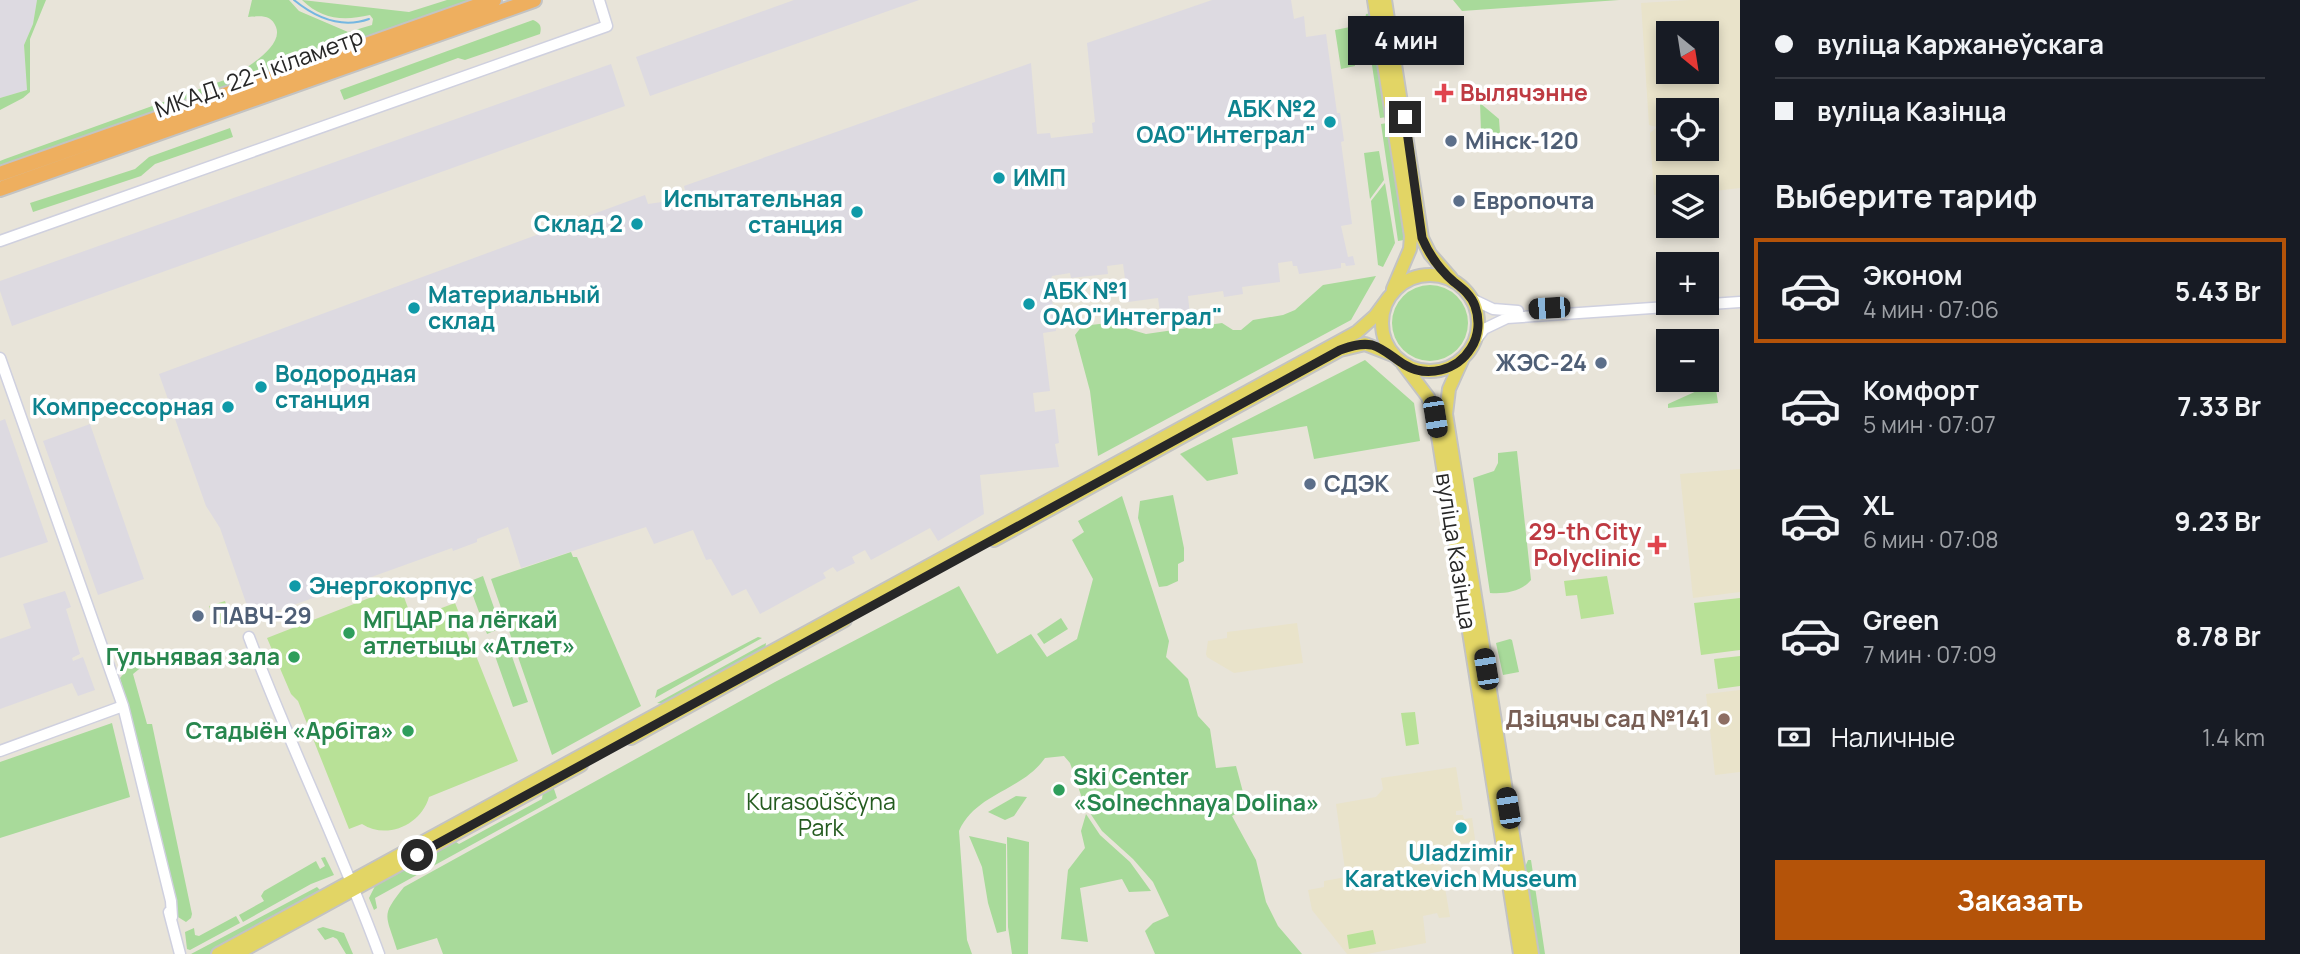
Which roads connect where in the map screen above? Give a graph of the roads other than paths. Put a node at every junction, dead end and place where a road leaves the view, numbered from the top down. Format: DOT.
graph roads {
  1 [pos="494,0"];
  2 [pos="534,0"];
  3 [pos="599,0"];
  4 [pos="1374,0"];
  5 [pos="1385,0"];
  6 [pos="0,174"];
  7 [pos="0,189"];
  8 [pos="0,241"];
  9 [pos="1454,281"];
  10 [pos="1389,297"];
  11 [pos="1472,299"];
  12 [pos="1719,299"];
  13 [pos="1740,299"];
  14 [pos="1656,301"];
  15 [pos="1475,341"];
  16 [pos="1393,355"];
  17 [pos="0,358"];
  18 [pos="1463,358"];
  19 [pos="1404,364"];
  20 [pos="1118,467"];
  21 [pos="249,637"];
  22 [pos="123,706"];
  23 [pos="0,751"];
  24 [pos="1511,860"];
  25 [pos="353,885"];
  26 [pos="180,954"];
  27 [pos="218,954"];
  28 [pos="236,954"];
  29 [pos="379,954"];
  30 [pos="1520,954"];
  31 [pos="1532,954"];
  1 -- 6 [label="highway, МКАД, 22-і кіламетр"];
  2 -- 7 [label="highway, МКАД, 22-і кіламетр"];
  3 -- 8 [label="street"];
  4 -- 10 [label="main road"];
  5 -- 9 [label="main road"];
  9 -- 10 [label="main road"];
  9 -- 11 [label="main road"];
  10 -- 16 [label="main road"];
  10 -- 20 [label="main road"];
  11 -- 14 [label="street"];
  11 -- 15 [label="main road"];
  12 -- 13 [label="street"];
  13 -- 15 [label="street"];
  15 -- 18 [label="main road"];
  16 -- 19 [label="main road"];
  16 -- 20 [label="main road"];
  17 -- 22 [label="street"];
  18 -- 19 [label="main road"];
  18 -- 24 [label="main road, вуліца Казінца"];
  19 -- 24 [label="main road, вуліца Казінца"];
  20 -- 25 [label="main road"];
  21 -- 25 [label="street"];
  22 -- 23 [label="street"];
  22 -- 26 [label="street"];
  24 -- 30 [label="main road, вуліца Казінца"];
  24 -- 31 [label="main road, вуліца Казінца"];
  25 -- 27 [label="main road"];
  25 -- 28 [label="main road"];
  25 -- 29 [label="street"];
}
